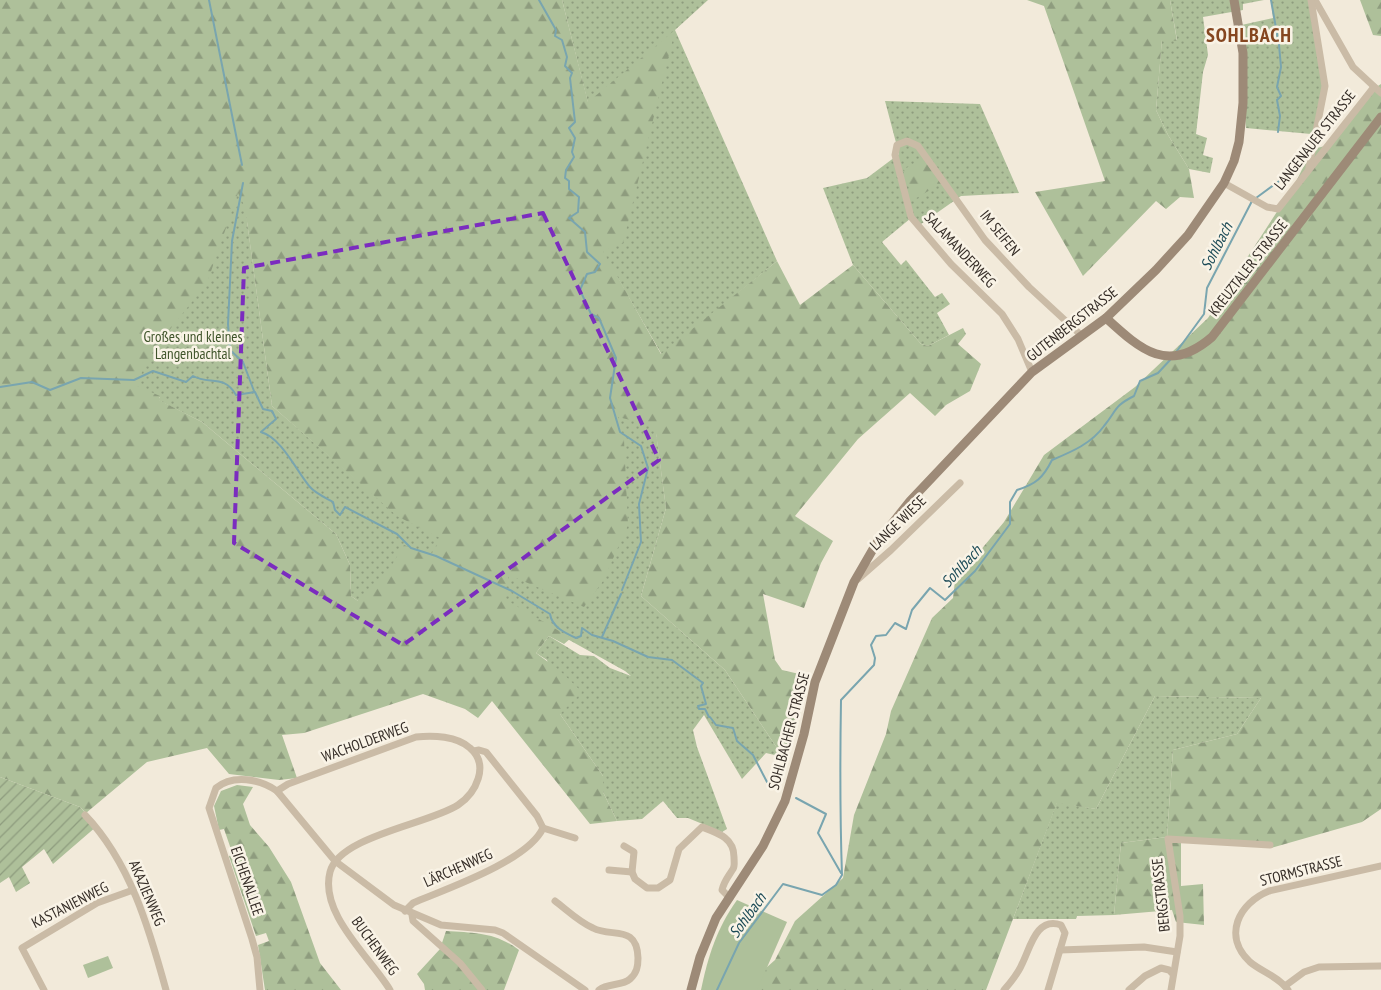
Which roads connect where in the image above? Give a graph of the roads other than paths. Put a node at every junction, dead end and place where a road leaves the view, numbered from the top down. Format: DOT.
graph roads {
  1 [pos="1234,0"];
  2 [pos="1313,0"];
  3 [pos="1374,87"];
  4 [pos="1381,93"];
  5 [pos="1381,117"];
  6 [pos="906,141"];
  7 [pos="1309,168"];
  8 [pos="1224,183"];
  9 [pos="1106,318"];
  10 [pos="1082,336"];
  11 [pos="1032,372"];
  12 [pos="960,483"];
  13 [pos="854,582"];
  14 [pos="474,751"];
  15 [pos="277,791"];
  16 [pos="85,815"];
  17 [pos="543,828"];
  18 [pos="575,838"];
  19 [pos="1270,845"];
  20 [pos="624,846"];
  21 [pos="335,861"];
  22 [pos="1381,866"];
  23 [pos="609,870"];
  24 [pos="632,872"];
  25 [pos="133,890"];
  26 [pos="730,898"];
  27 [pos="555,901"];
  28 [pos="408,913"];
  29 [pos="1060,950"];
  30 [pos="1177,952"];
  31 [pos="1381,966"];
  32 [pos="1173,974"];
  33 [pos="1286,988"];
  34 [pos="44,990"];
  35 [pos="166,990"];
  36 [pos="260,990"];
  37 [pos="390,990"];
  38 [pos="482,990"];
  39 [pos="585,990"];
  40 [pos="598,990"];
  41 [pos="691,990"];
  42 [pos="1004,990"];
  43 [pos="1048,990"];
  44 [pos="1129,990"];
  45 [pos="1171,990"];
  1 -- 8 [label="street, GUTENBERGSTRASSE"];
  2 -- 3 [label="street"];
  2 -- 7 [label="street"];
  3 -- 4 [label="street"];
  3 -- 7 [label="street, LANGENAUER STRASSE"];
  5 -- 9 [label="street, KREUZTALER STRASSE"];
  6 -- 10 [label="street, IM SEIFEN"];
  6 -- 11 [label="street, SALAMANDERWEG"];
  7 -- 8 [label="street, LANGENAUER STRASSE"];
  8 -- 9 [label="street, GUTENBERGSTRASSE"];
  9 -- 10 [label="street, GUTENBERGSTRASSE"];
  10 -- 11 [label="street, GUTENBERGSTRASSE"];
  11 -- 13 [label="street, GUTENBERGSTRASSE"];
  12 -- 13 [label="street, LANGE WIESE"];
  13 -- 26 [label="street, SOHLBACHER STRASSE"];
  14 -- 15 [label="street, WACHOLDERWEG"];
  14 -- 17 [label="street"];
  14 -- 21 [label="street"];
  15 -- 21 [label="street"];
  15 -- 36 [label="street, EICHENALLEE"];
  16 -- 25 [label="street, AKAZIENWEG"];
  17 -- 18 [label="street"];
  17 -- 28 [label="street, LÄRCHENWEG"];
  19 -- 30 [label="street, BERGSTRASSE"];
  20 -- 24 [label="street"];
  21 -- 28 [label="street"];
  21 -- 37 [label="street, BUCHENWEG"];
  22 -- 33 [label="street, STORMSTRASSE"];
  23 -- 24 [label="street"];
  24 -- 26 [label="street"];
  25 -- 34 [label="street, KASTANIENWEG"];
  25 -- 35 [label="street, AKAZIENWEG"];
  26 -- 41 [label="street, SOHLBACHER STRASSE"];
  27 -- 40 [label="street"];
  28 -- 38 [label="street"];
  28 -- 39 [label="street"];
  29 -- 30 [label="street"];
  29 -- 42 [label="street"];
  29 -- 43 [label="street"];
  30 -- 32 [label="street, BERGSTRASSE"];
  31 -- 33 [label="street, STORMSTRASSE"];
  32 -- 44 [label="street"];
  32 -- 45 [label="street, BERGSTRASSE"];
}
